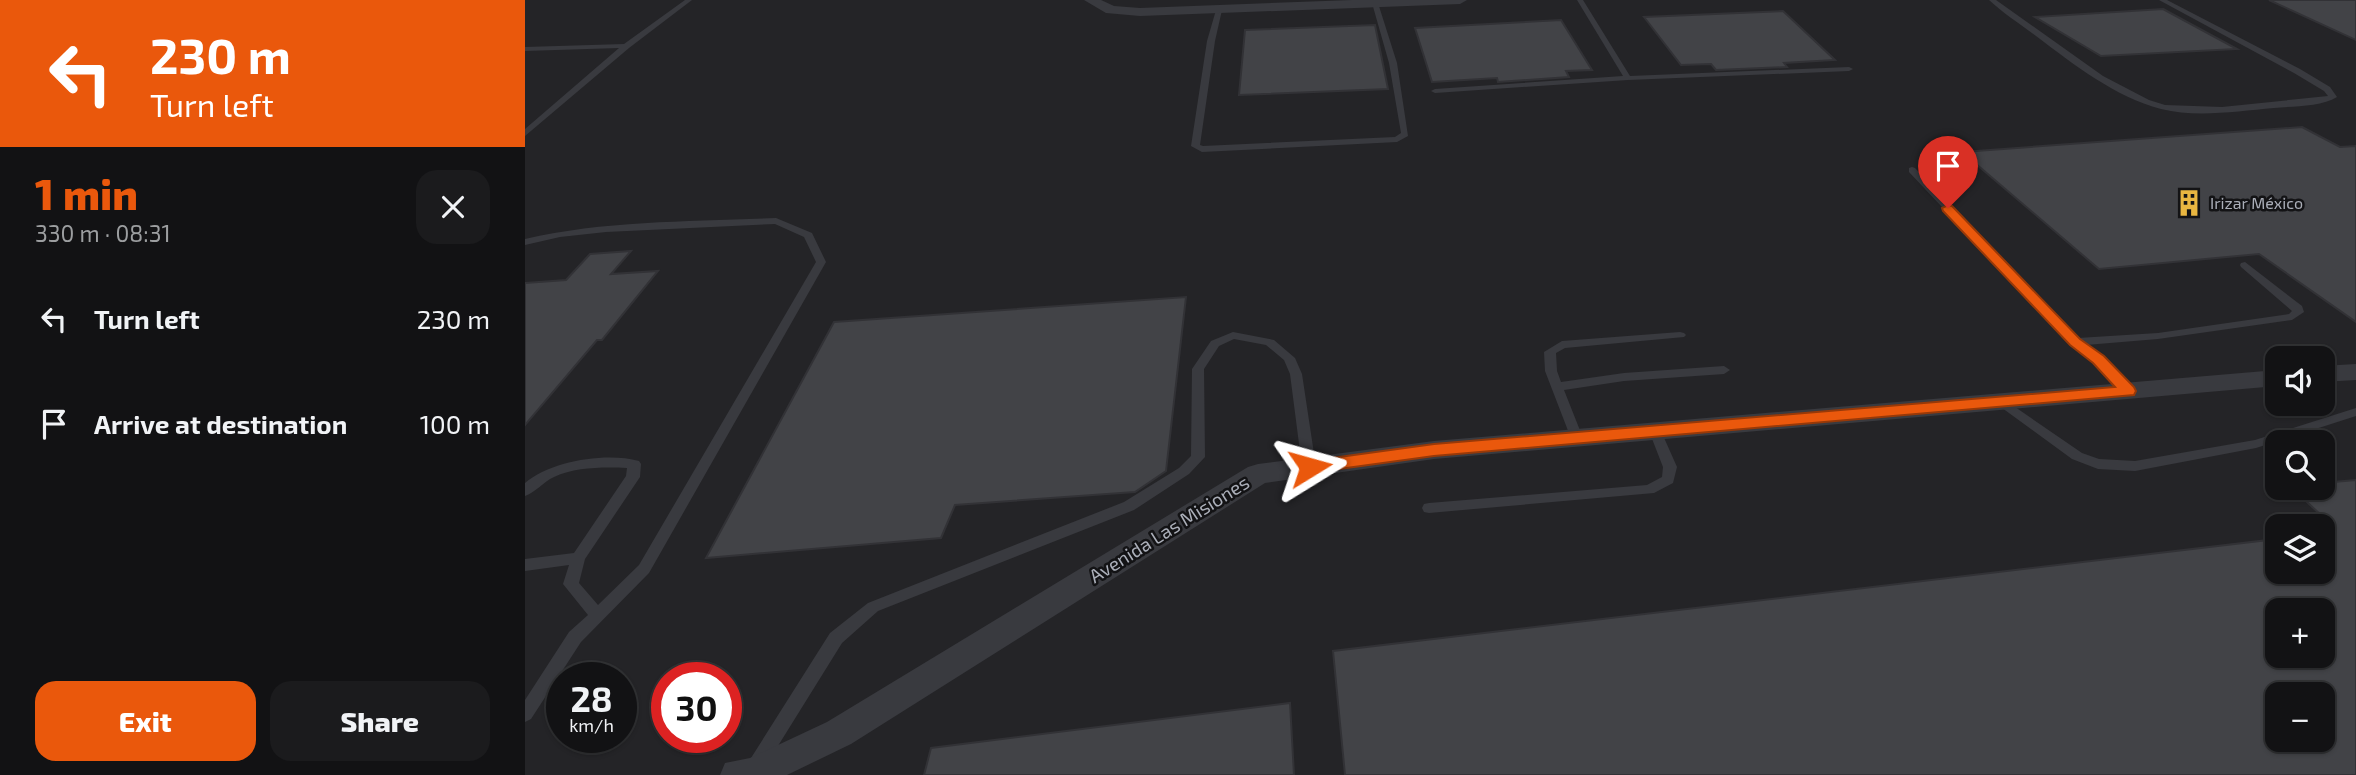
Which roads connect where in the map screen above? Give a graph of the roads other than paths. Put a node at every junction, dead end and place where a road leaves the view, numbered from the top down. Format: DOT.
graph roads {
  1 [pos="689,0"];
  2 [pos="1091,0"];
  3 [pos="1459,0"];
  4 [pos="1580,0"];
  5 [pos="1992,0"];
  6 [pos="2162,0"];
  7 [pos="1365,2"];
  8 [pos="1219,10"];
  9 [pos="626,46"];
  10 [pos="525,49"];
  11 [pos="1849,69"];
  12 [pos="1628,78"];
  13 [pos="1435,91"];
  14 [pos="525,133"];
  15 [pos="1912,170"];
  16 [pos="525,242"];
  17 [pos="2245,265"];
  18 [pos="1680,335"];
  19 [pos="2075,342"];
  20 [pos="1724,370"];
  21 [pos="2356,372"];
  22 [pos="2335,373"];
  23 [pos="2265,379"];
  24 [pos="1557,387"];
  25 [pos="2128,391"];
  26 [pos="2002,402"];
  27 [pos="2356,412"];
  28 [pos="1655,431"];
  29 [pos="1577,438"];
  30 [pos="1310,467"];
  31 [pos="525,491"];
  32 [pos="1429,508"];
  33 [pos="578,558"];
  34 [pos="525,565"];
  35 [pos="597,615"];
  36 [pos="525,714"];
  37 [pos="747,775"];
  1 -- 9 [label="lane"];
  2 -- 8 [label="street"];
  3 -- 7 [label="street"];
  4 -- 12 [label="lane"];
  5 -- 6 [label="lane"];
  7 -- 8 [label="street"];
  7 -- 8 [label="lane"];
  9 -- 10 [label="lane"];
  9 -- 14 [label="lane"];
  11 -- 12 [label="lane"];
  12 -- 13 [label="lane"];
  15 -- 19 [label="lane"];
  16 -- 35 [label="lane"];
  17 -- 19 [label="lane"];
  18 -- 24 [label="lane"];
  19 -- 25 [label="lane"];
  20 -- 24 [label="lane"];
  21 -- 22 [label="street"];
  23 -- 25 [label="street, Avenida Las Misiones"];
  24 -- 29 [label="lane"];
  25 -- 26 [label="street, Avenida Las Misiones"];
  26 -- 27 [label="lane"];
  26 -- 28 [label="street, Avenida Las Misiones"];
  28 -- 29 [label="street, Avenida Las Misiones"];
  28 -- 32 [label="lane"];
  29 -- 30 [label="street, Avenida Las Misiones"];
  30 -- 37 [label="street, Avenida Las Misiones"];
  30 -- 37 [label="lane"];
  31 -- 33 [label="lane"];
  33 -- 34 [label="lane"];
  33 -- 35 [label="lane"];
  35 -- 36 [label="lane"];
}
